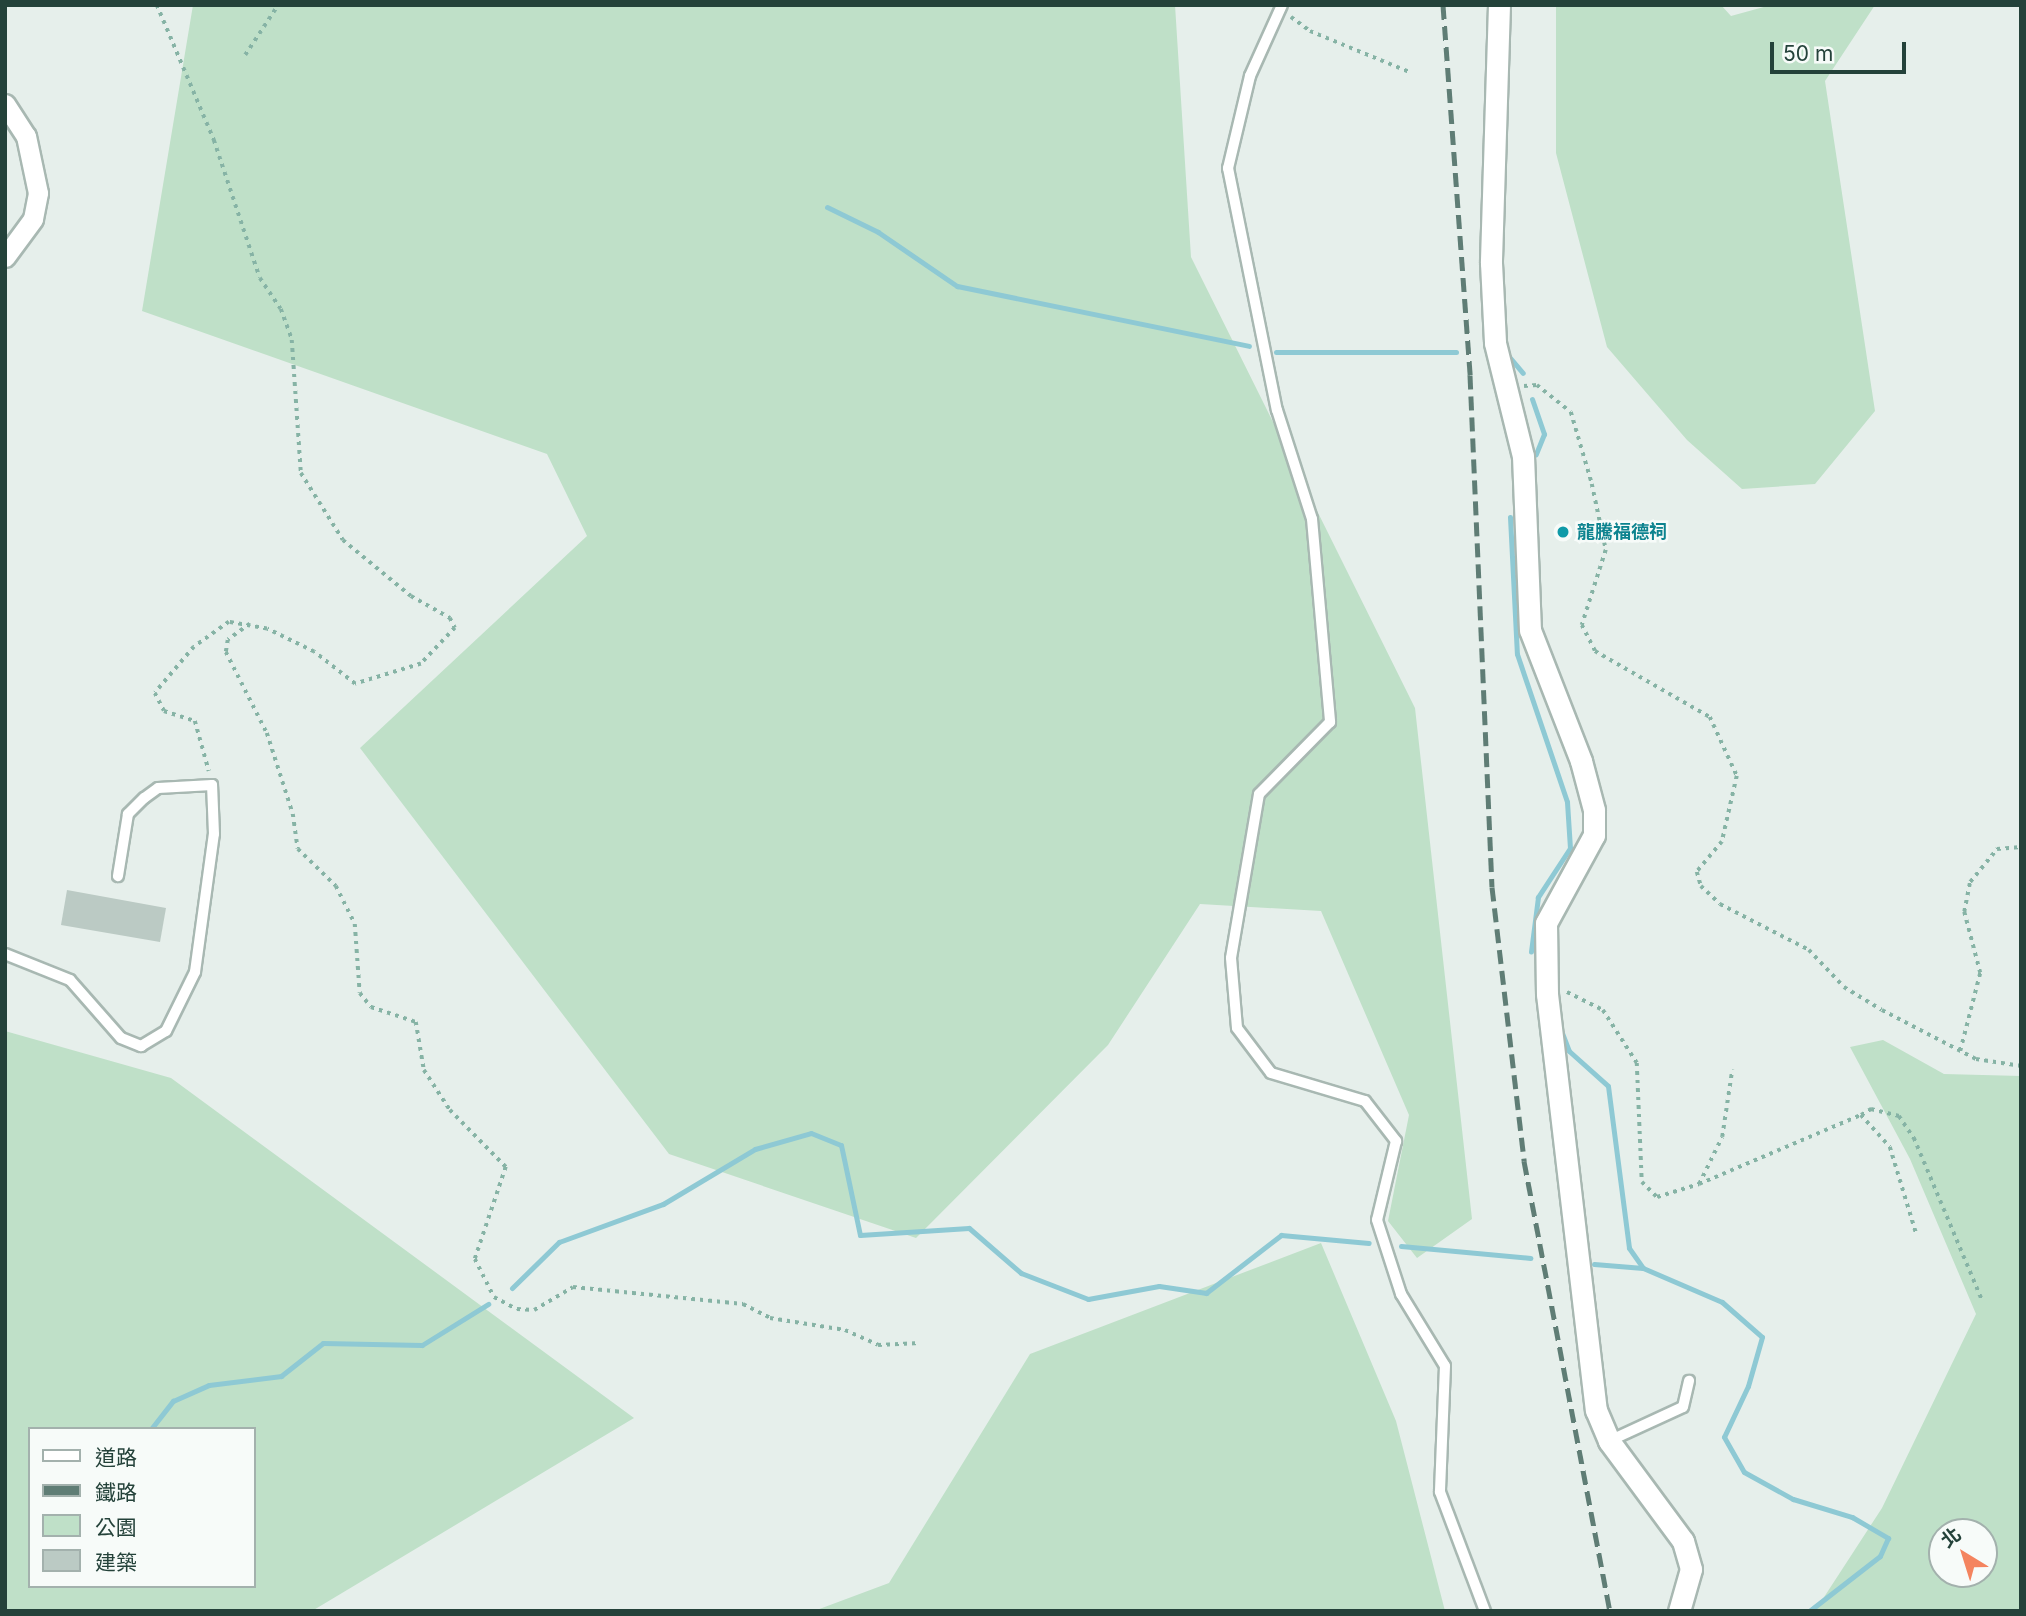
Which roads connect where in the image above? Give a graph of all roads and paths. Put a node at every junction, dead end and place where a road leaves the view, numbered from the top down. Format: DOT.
graph roads {
  1 [pos="157,5"];
  2 [pos="278,5"];
  3 [pos="1499,5"];
  4 [pos="1282,8"];
  5 [pos="245,55"];
  6 [pos="1412,73"];
  7 [pos="5,104"];
  8 [pos="5,257"];
  9 [pos="1508,388"];
  10 [pos="250,624"];
  11 [pos="212,785"];
  12 [pos="2021,847"];
  13 [pos="118,876"];
  14 [pos="5,954"];
  15 [pos="1545,981"];
  16 [pos="1960,1051"];
  17 [pos="2021,1066"];
  18 [pos="1732,1070"];
  19 [pos="1861,1115"];
  20 [pos="1699,1184"];
  21 [pos="1917,1236"];
  22 [pos="1983,1302"];
  23 [pos="920,1343"];
  24 [pos="1689,1381"];
  25 [pos="1609,1441"];
  26 [pos="1485,1611"];
  27 [pos="1679,1611"];
  1 -- 10 [label="path"];
  2 -- 5 [label="path"];
  3 -- 9 [label="street"];
  4 -- 6 [label="path"];
  4 -- 26 [label="lane"];
  7 -- 8 [label="street"];
  9 -- 15 [label="street"];
  9 -- 16 [label="path"];
  10 -- 11 [label="path"];
  10 -- 23 [label="path"];
  11 -- 13 [label="lane"];
  11 -- 14 [label="lane"];
  12 -- 16 [label="path"];
  15 -- 20 [label="path"];
  15 -- 25 [label="street"];
  16 -- 17 [label="path"];
  18 -- 20 [label="path"];
  19 -- 20 [label="path"];
  19 -- 21 [label="path"];
  19 -- 22 [label="path"];
  24 -- 25 [label="lane"];
  25 -- 27 [label="street"];
}
